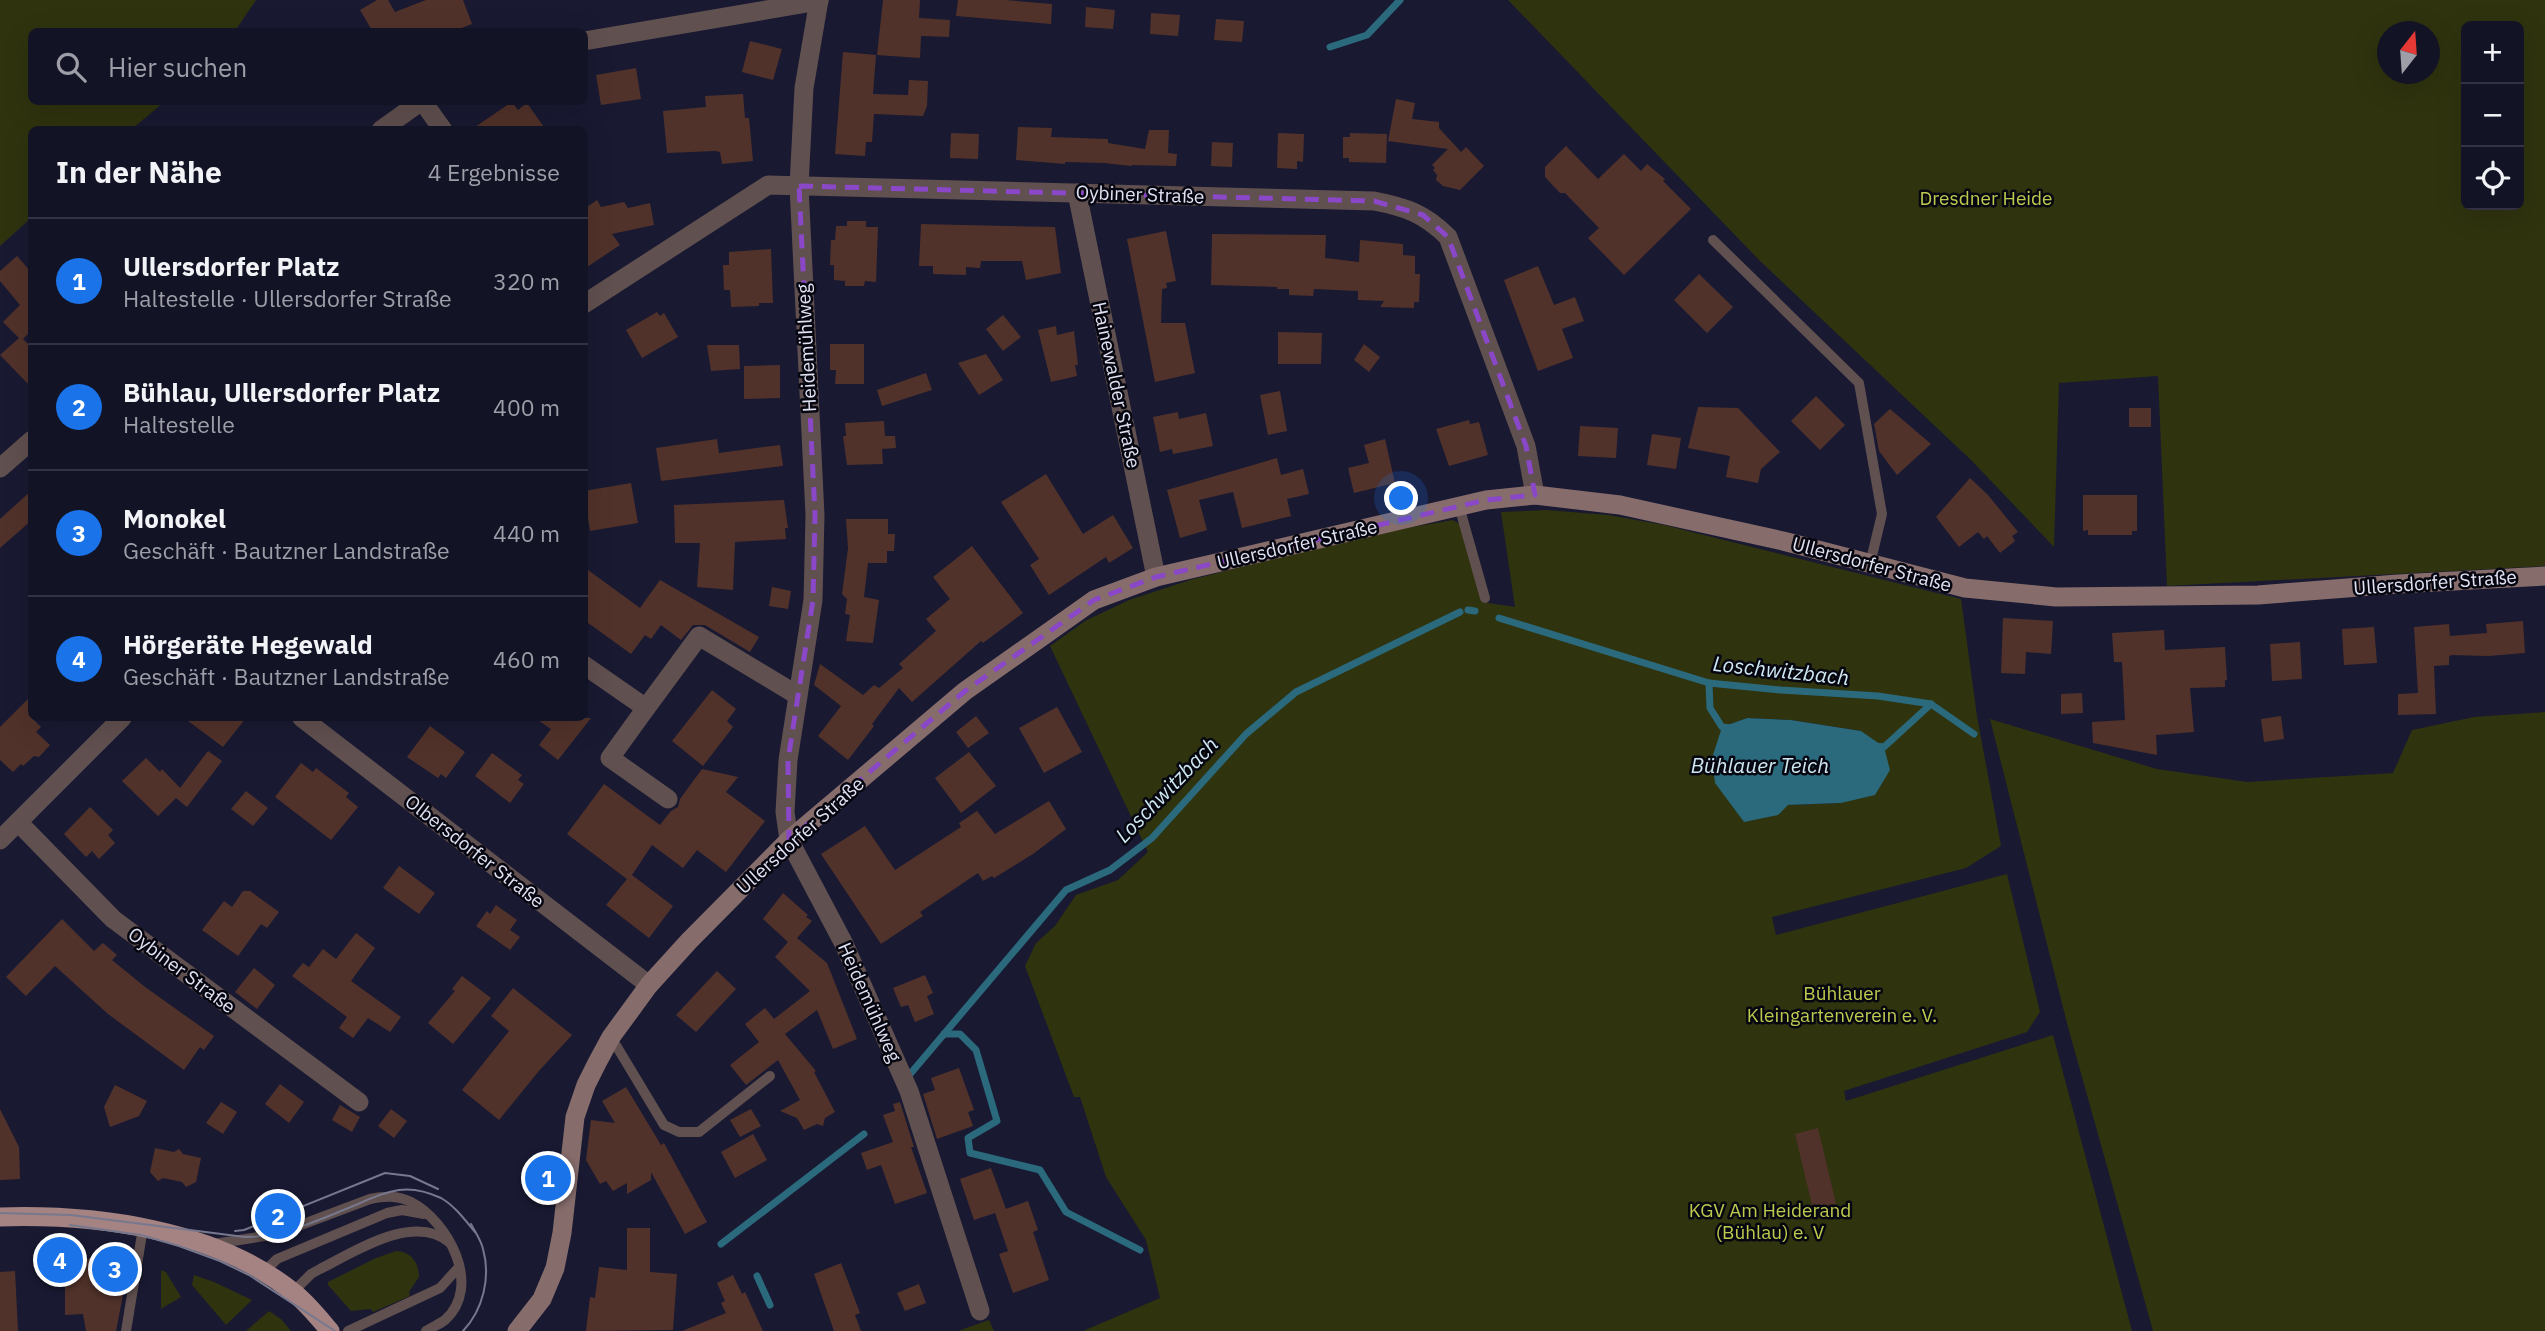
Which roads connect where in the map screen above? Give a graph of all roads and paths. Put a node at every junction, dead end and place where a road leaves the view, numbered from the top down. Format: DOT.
graph roads {
  1 [pos="819,0"];
  2 [pos="588,40"];
  3 [pos="417,105"];
  4 [pos="423,105"];
  5 [pos="387,126"];
  6 [pos="440,126"];
  7 [pos="799,186"];
  8 [pos="1077,192"];
  9 [pos="1713,240"];
  10 [pos="588,301"];
  11 [pos="28,444"];
  12 [pos="0,468"];
  13 [pos="1535,495"];
  14 [pos="1459,506"];
  15 [pos="1870,564"];
  16 [pos="2545,576"];
  17 [pos="1156,577"];
  18 [pos="1485,598"];
  19 [pos="588,668"];
  20 [pos="797,695"];
  21 [pos="646,708"];
  22 [pos="119,721"];
  23 [pos="306,721"];
  24 [pos="668,799"];
  25 [pos="18,822"];
  26 [pos="0,840"];
  27 [pos="789,840"];
  28 [pos="649,985"];
  29 [pos="611,1037"];
  30 [pos="770,1076"];
  31 [pos="359,1102"];
  32 [pos="0,1217"];
  33 [pos="433,1219"];
  34 [pos="143,1227"];
  35 [pos="452,1244"];
  36 [pos="206,1245"];
  37 [pos="459,1267"];
  38 [pos="264,1272"];
  39 [pos="293,1292"];
  40 [pos="980,1311"];
  41 [pos="126,1331"];
  42 [pos="330,1331"];
  43 [pos="348,1331"];
  44 [pos="426,1331"];
  45 [pos="517,1331"];
  1 -- 2 [label="street"];
  1 -- 7 [label="street, Heidemühlweg"];
  3 -- 5 [label="street"];
  4 -- 6 [label="street"];
  7 -- 8 [label="street, Oybiner Straße"];
  7 -- 10 [label="street, Oybiner Straße"];
  7 -- 20 [label="street, Heidemühlweg"];
  8 -- 13 [label="street, Oybiner Straße"];
  8 -- 17 [label="street, Hainewalder Straße"];
  9 -- 15 [label="lane"];
  11 -- 12 [label="street"];
  13 -- 14 [label="main road, Ullersdorfer Straße"];
  13 -- 15 [label="main road, Ullersdorfer Straße"];
  14 -- 17 [label="main road, Ullersdorfer Straße"];
  14 -- 18 [label="lane"];
  15 -- 16 [label="main road, Ullersdorfer Straße"];
  17 -- 27 [label="main road, Ullersdorfer Straße"];
  19 -- 21 [label="street"];
  20 -- 21 [label="street"];
  20 -- 27 [label="street, Heidemühlweg"];
  21 -- 24 [label="street"];
  22 -- 25 [label="street"];
  23 -- 28 [label="street, Olbersdorfer Straße"];
  25 -- 26 [label="street"];
  25 -- 31 [label="street, Oybiner Straße"];
  27 -- 28 [label="main road, Ullersdorfer Straße"];
  27 -- 40 [label="street, Heidemühlweg"];
  28 -- 29 [label="main road, Ullersdorfer Straße"];
  29 -- 30 [label="lane"];
  29 -- 45 [label="main road, Ullersdorfer Straße"];
  32 -- 34 [label="main road"];
  33 -- 35 [label="lane"];
  33 -- 36 [label="lane"];
  33 -- 38 [label="lane"];
  34 -- 36 [label="main road"];
  34 -- 41 [label="lane"];
  35 -- 37 [label="lane"];
  35 -- 39 [label="lane"];
  36 -- 38 [label="main road"];
  37 -- 43 [label="lane"];
  37 -- 44 [label="lane"];
  38 -- 39 [label="main road"];
  39 -- 42 [label="main road"];
}
